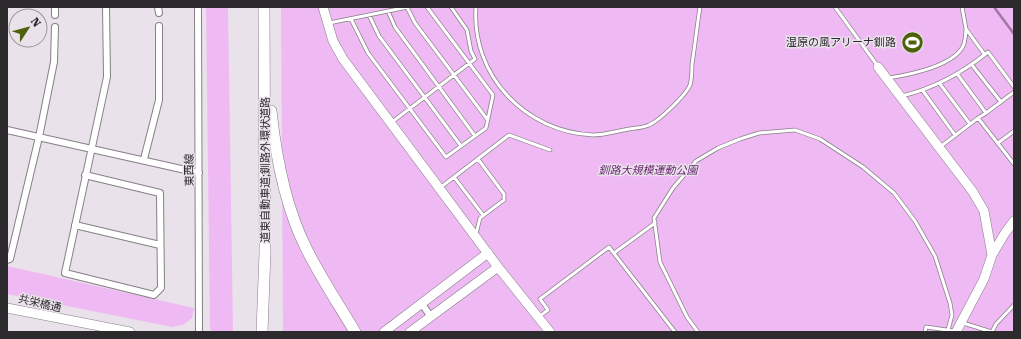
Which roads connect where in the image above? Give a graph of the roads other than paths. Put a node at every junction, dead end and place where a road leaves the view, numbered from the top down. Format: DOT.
graph roads {
  1 [pos="55,7"];
  2 [pos="106,7"];
  3 [pos="198,7"];
  4 [pos="257,7"];
  5 [pos="264,7"];
  6 [pos="323,7"];
  7 [pos="408,7"];
  8 [pos="428,7"];
  9 [pos="451,7"];
  10 [pos="476,7"];
  11 [pos="700,7"];
  12 [pos="835,7"];
  13 [pos="962,7"];
  14 [pos="388,11"];
  15 [pos="55,15"];
  16 [pos="369,15"];
  17 [pos="351,19"];
  18 [pos="327,24"];
  19 [pos="159,26"];
  20 [pos="55,27"];
  21 [pos="966,29"];
  22 [pos="264,45"];
  23 [pos="985,55"];
  24 [pos="469,63"];
  25 [pos="972,65"];
  26 [pos="878,67"];
  27 [pos="454,75"];
  28 [pos="958,75"];
  29 [pos="887,78"];
  30 [pos="940,84"];
  31 [pos="439,86"];
  32 [pos="1014,87"];
  33 [pos="922,91"];
  34 [pos="1014,92"];
  35 [pos="900,96"];
  36 [pos="424,98"];
  37 [pos="1001,102"];
  38 [pos="409,109"];
  39 [pos="986,113"];
  40 [pos="978,118"];
  41 [pos="488,120"];
  42 [pos="390,123"];
  43 [pos="970,124"];
  44 [pos="7,130"];
  45 [pos="1014,131"];
  46 [pos="955,135"];
  47 [pos="475,136"];
  48 [pos="39,137"];
  49 [pos="998,143"];
  50 [pos="461,146"];
  51 [pos="91,148"];
  52 [pos="939,148"];
  53 [pos="550,150"];
  54 [pos="478,159"];
  55 [pos="144,160"];
  56 [pos="1014,164"];
  57 [pos="199,173"];
  58 [pos="85,176"];
  59 [pos="454,177"];
  60 [pos="439,188"];
  61 [pos="483,216"];
  62 [pos="1014,222"];
  63 [pos="655,223"];
  64 [pos="75,225"];
  65 [pos="475,236"];
  66 [pos="160,245"];
  67 [pos="488,253"];
  68 [pos="614,253"];
  69 [pos="992,254"];
  70 [pos="7,260"];
  71 [pos="498,267"];
  72 [pos="422,304"];
  73 [pos="1014,305"];
  74 [pos="7,308"];
  75 [pos="431,317"];
  76 [pos="538,317"];
  77 [pos="67,321"];
  78 [pos="962,322"];
  79 [pos="954,331"];
  80 [pos="100,332"];
  81 [pos="130,332"];
  82 [pos="199,332"];
  83 [pos="256,332"];
  84 [pos="262,332"];
  85 [pos="355,332"];
  86 [pos="385,332"];
  87 [pos="410,332"];
  88 [pos="550,332"];
  89 [pos="675,332"];
  90 [pos="698,332"];
  91 [pos="925,332"];
  1 -- 15 [label="street"];
  2 -- 51 [label="street"];
  3 -- 57 [label="street, 東西線"];
  4 -- 83 [label="highway, 道東自動車道;釧路外環状道路"];
  5 -- 22 [label="highway, 道東自動車道;釧路外環状道路"];
  6 -- 18 [label="street"];
  7 -- 14 [label="lane"];
  7 -- 27 [label="lane"];
  8 -- 24 [label="lane"];
  9 -- 24 [label="lane"];
  10 -- 11 [label="lane"];
  12 -- 26 [label="lane"];
  13 -- 21 [label="lane"];
  14 -- 16 [label="lane"];
  14 -- 31 [label="lane"];
  16 -- 17 [label="lane"];
  16 -- 36 [label="lane"];
  17 -- 18 [label="lane"];
  17 -- 38 [label="lane"];
  18 -- 42 [label="street"];
  19 -- 55 [label="street"];
  20 -- 48 [label="street"];
  21 -- 23 [label="lane"];
  21 -- 29 [label="lane"];
  22 -- 84 [label="highway, 道東自動車道;釧路外環状道路"];
  22 -- 85 [label="highway"];
  23 -- 25 [label="lane"];
  23 -- 32 [label="lane"];
  24 -- 27 [label="lane"];
  24 -- 41 [label="lane"];
  25 -- 28 [label="lane"];
  25 -- 37 [label="lane"];
  26 -- 29 [label="street"];
  27 -- 31 [label="lane"];
  27 -- 41 [label="lane"];
  28 -- 30 [label="lane"];
  28 -- 39 [label="lane"];
  29 -- 35 [label="street"];
  30 -- 33 [label="lane"];
  30 -- 43 [label="lane"];
  31 -- 36 [label="lane"];
  31 -- 47 [label="lane"];
  33 -- 35 [label="lane"];
  33 -- 46 [label="lane"];
  34 -- 37 [label="lane"];
  35 -- 52 [label="street"];
  36 -- 38 [label="lane"];
  36 -- 50 [label="lane"];
  37 -- 39 [label="lane"];
  38 -- 42 [label="lane"];
  38 -- 50 [label="lane"];
  39 -- 40 [label="lane"];
  40 -- 43 [label="lane"];
  40 -- 49 [label="lane"];
  41 -- 47 [label="lane"];
  42 -- 60 [label="street"];
  43 -- 46 [label="lane"];
  44 -- 48 [label="street"];
  45 -- 49 [label="lane"];
  46 -- 52 [label="lane"];
  47 -- 50 [label="lane"];
  48 -- 51 [label="street"];
  48 -- 70 [label="street"];
  49 -- 56 [label="lane"];
  51 -- 55 [label="street"];
  51 -- 58 [label="street"];
  52 -- 69 [label="street"];
  53 -- 54 [label="lane"];
  54 -- 59 [label="lane"];
  54 -- 61 [label="lane"];
  55 -- 57 [label="street"];
  57 -- 82 [label="street, 東西線"];
  58 -- 64 [label="street"];
  58 -- 66 [label="street"];
  59 -- 60 [label="lane"];
  59 -- 61 [label="lane"];
  60 -- 65 [label="street"];
  61 -- 65 [label="lane"];
  62 -- 69 [label="street"];
  63 -- 68 [label="lane"];
  63 -- 79 [label="lane"];
  63 -- 90 [label="lane"];
  64 -- 66 [label="street"];
  64 -- 66 [label="street"];
  65 -- 67 [label="street"];
  67 -- 71 [label="street"];
  67 -- 72 [label="street"];
  68 -- 76 [label="lane"];
  68 -- 89 [label="lane"];
  69 -- 78 [label="street"];
  71 -- 75 [label="street"];
  71 -- 76 [label="street"];
  72 -- 75 [label="street"];
  72 -- 86 [label="street"];
  73 -- 78 [label="lane"];
  74 -- 77 [label="street, 共栄橋通"];
  75 -- 87 [label="street"];
  76 -- 88 [label="street"];
  77 -- 80 [label="street"];
  77 -- 81 [label="street"];
  78 -- 79 [label="street"];
  79 -- 91 [label="lane"];
}
